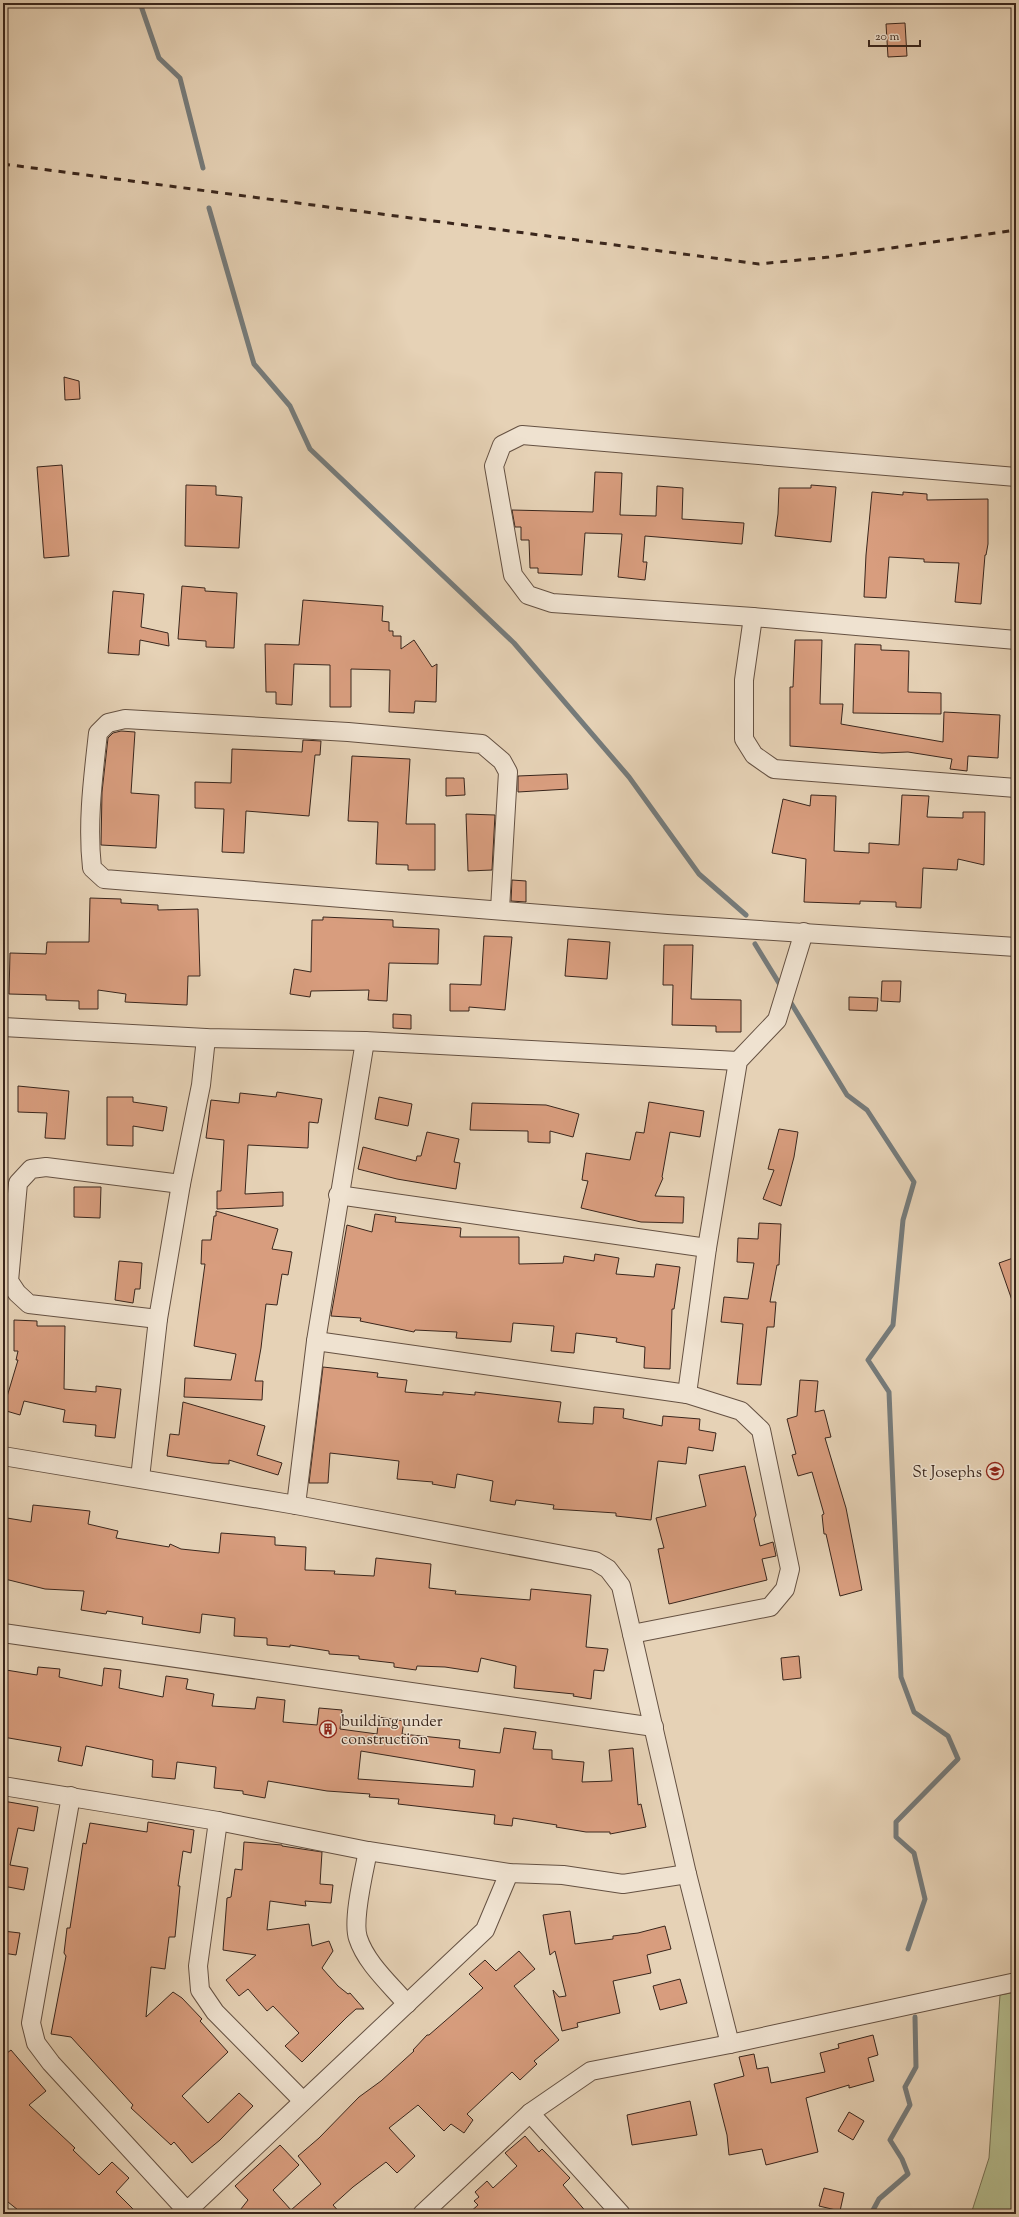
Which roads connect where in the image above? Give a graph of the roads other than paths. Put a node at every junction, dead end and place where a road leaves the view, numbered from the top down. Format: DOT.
graph roads {
  1 [pos="1016,478"];
  2 [pos="753,617"];
  3 [pos="1016,640"];
  4 [pos="1016,788"];
  5 [pos="500,909"];
  6 [pos="804,932"];
  7 [pos="1016,947"];
  8 [pos="3,1027"];
  9 [pos="206,1038"];
  10 [pos="365,1041"];
  11 [pos="738,1062"];
  12 [pos="181,1184"];
  13 [pos="338,1194"];
  14 [pos="707,1248"];
  15 [pos="158,1319"];
  16 [pos="316,1342"];
  17 [pos="687,1394"];
  18 [pos="3,1456"];
  19 [pos="140,1478"];
  20 [pos="296,1505"];
  21 [pos="3,1633"];
  22 [pos="632,1634"];
  23 [pos="654,1726"];
  24 [pos="3,1786"];
  25 [pos="71,1796"];
  26 [pos="218,1821"];
  27 [pos="368,1850"];
  28 [pos="510,1873"];
  29 [pos="688,1874"];
  30 [pos="1016,1982"];
  31 [pos="407,2004"];
  32 [pos="730,2044"];
  33 [pos="303,2101"];
  34 [pos="530,2113"];
  35 [pos="185,2212"];
  36 [pos="422,2214"];
  37 [pos="621,2214"];
  1 -- 2 [label="street"];
  2 -- 3 [label="street"];
  2 -- 4 [label="street"];
  5 -- 5 [label="street"];
  5 -- 6 [label="street"];
  6 -- 7 [label="street"];
  6 -- 11 [label="street"];
  8 -- 9 [label="street"];
  9 -- 10 [label="street"];
  9 -- 12 [label="street"];
  10 -- 11 [label="street"];
  10 -- 13 [label="street"];
  11 -- 14 [label="street"];
  12 -- 15 [label="street"];
  12 -- 15 [label="street"];
  13 -- 14 [label="street"];
  13 -- 16 [label="street"];
  14 -- 17 [label="street"];
  15 -- 19 [label="street"];
  16 -- 17 [label="street"];
  16 -- 20 [label="street"];
  17 -- 22 [label="street"];
  18 -- 19 [label="street"];
  19 -- 20 [label="street"];
  20 -- 22 [label="street"];
  21 -- 23 [label="street"];
  22 -- 23 [label="street"];
  23 -- 29 [label="street"];
  24 -- 25 [label="street"];
  25 -- 26 [label="street"];
  25 -- 35 [label="street"];
  26 -- 27 [label="street"];
  26 -- 33 [label="street"];
  27 -- 28 [label="street"];
  27 -- 31 [label="street"];
  28 -- 29 [label="street"];
  28 -- 31 [label="street"];
  29 -- 32 [label="street"];
  30 -- 32 [label="street"];
  31 -- 33 [label="street"];
  32 -- 34 [label="street"];
  33 -- 35 [label="street"];
  34 -- 36 [label="street"];
  34 -- 37 [label="street"];
}
